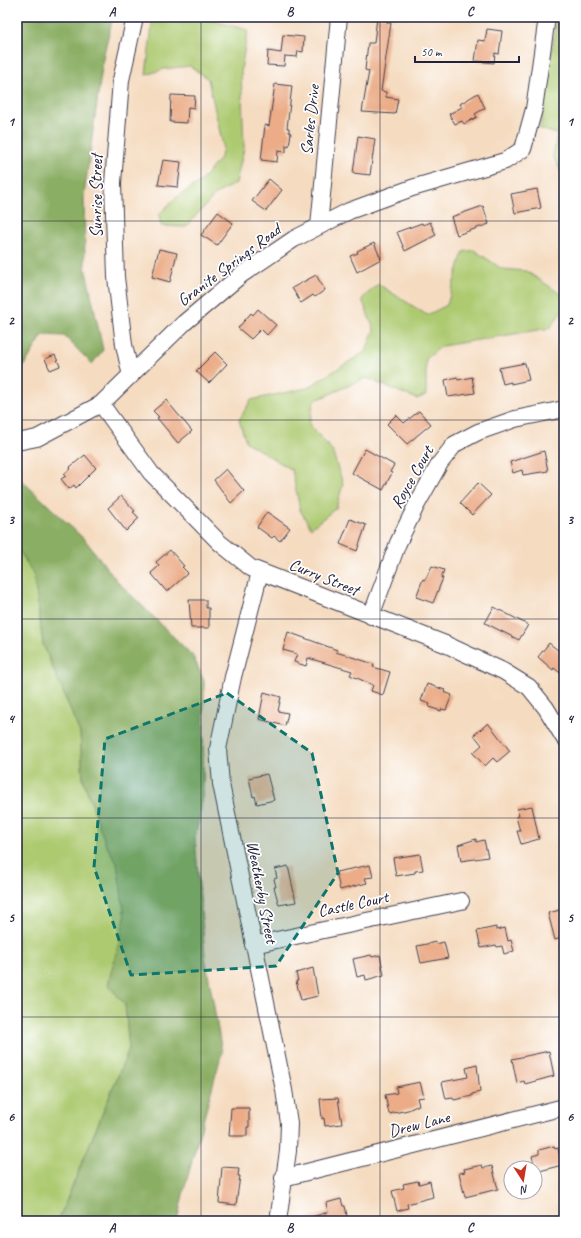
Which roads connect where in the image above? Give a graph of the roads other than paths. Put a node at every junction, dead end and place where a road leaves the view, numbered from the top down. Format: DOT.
graph roads {
  1 [pos="135,17"];
  2 [pos="339,17"];
  3 [pos="547,17"];
  4 [pos="319,226"];
  5 [pos="131,376"];
  6 [pos="101,404"];
  7 [pos="564,409"];
  8 [pos="17,442"];
  9 [pos="260,572"];
  10 [pos="370,616"];
  11 [pos="564,738"];
  12 [pos="461,901"];
  13 [pos="253,945"];
  14 [pos="564,1107"];
  15 [pos="283,1178"];
  16 [pos="278,1221"];
  1 -- 5 [label="street, Sunrise Street"];
  2 -- 4 [label="street, Sarles Drive"];
  3 -- 4 [label="street, Granite Springs Road"];
  4 -- 5 [label="street, Granite Springs Road"];
  5 -- 6 [label="street, Granite Springs Road"];
  6 -- 8 [label="street, Granite Springs Road"];
  6 -- 9 [label="street, Curry Street"];
  7 -- 10 [label="street, Royce Court"];
  9 -- 10 [label="street, Curry Street"];
  9 -- 13 [label="street, Weatherby Street"];
  10 -- 11 [label="street, Curry Street"];
  12 -- 13 [label="street, Castle Court"];
  13 -- 15 [label="street, Weatherby Street"];
  14 -- 15 [label="street, Drew Lane"];
  15 -- 16 [label="street, Weatherby Street"];
}
